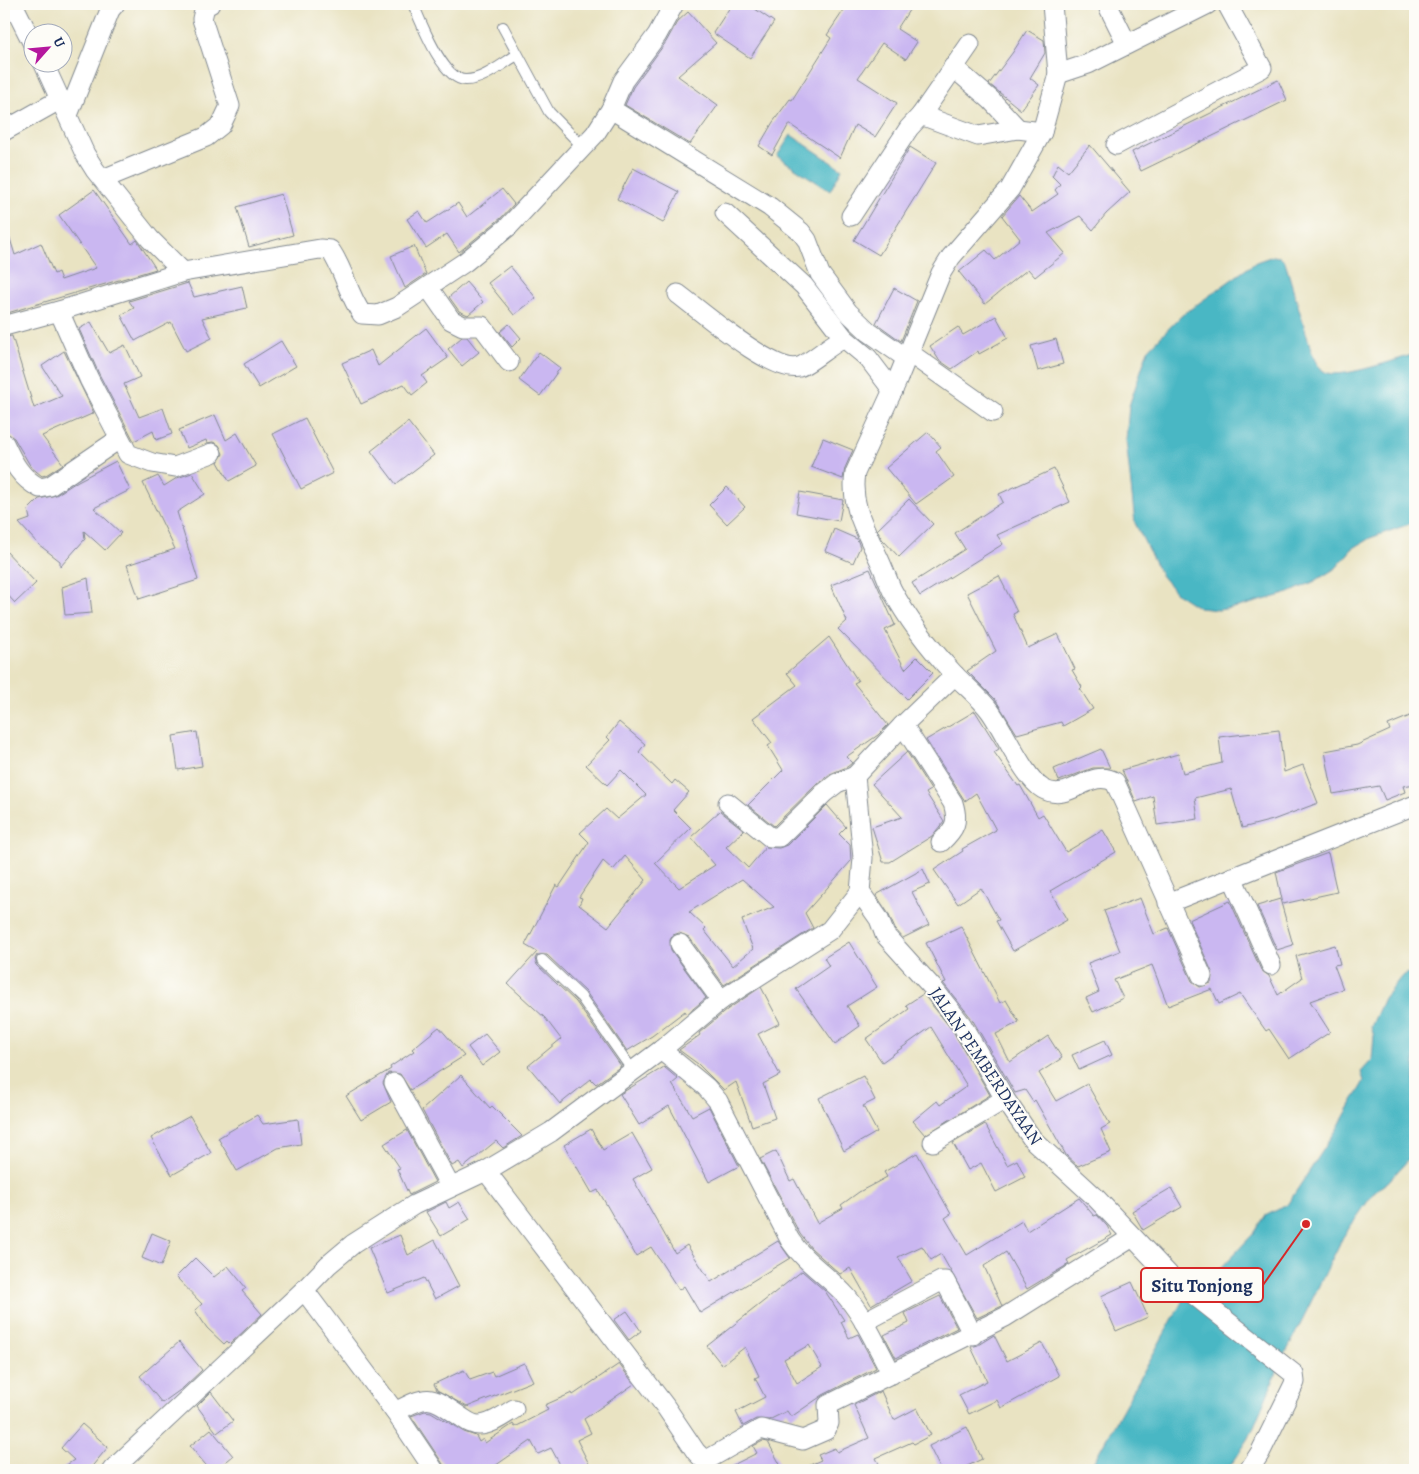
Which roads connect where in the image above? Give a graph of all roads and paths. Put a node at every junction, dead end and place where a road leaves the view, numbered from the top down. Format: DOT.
graph roads {
  1 [pos="13,4"];
  2 [pos="115,4"];
  3 [pos="210,4"];
  4 [pos="412,4"];
  5 [pos="674,4"];
  6 [pos="1052,4"];
  7 [pos="1107,4"];
  8 [pos="1227,4"];
  9 [pos="1202,5"];
  10 [pos="22,22"];
  11 [pos="503,27"];
  12 [pos="970,44"];
  13 [pos="1127,44"];
  14 [pos="517,55"];
  15 [pos="953,67"];
  16 [pos="48,72"];
  17 [pos="1058,74"];
  18 [pos="65,107"];
  19 [pos="611,109"];
  20 [pos="921,115"];
  21 [pos="1018,129"];
  22 [pos="4,131"];
  23 [pos="1042,132"];
  24 [pos="1116,145"];
  25 [pos="584,148"];
  26 [pos="104,179"];
  27 [pos="724,213"];
  28 [pos="850,216"];
  29 [pos="183,272"];
  30 [pos="428,287"];
  31 [pos="678,294"];
  32 [pos="59,311"];
  33 [pos="4,326"];
  34 [pos="844,338"];
  35 [pos="907,355"];
  36 [pos="510,362"];
  37 [pos="893,391"];
  38 [pos="993,412"];
  39 [pos="119,439"];
  40 [pos="4,443"];
  41 [pos="212,452"];
  42 [pos="955,675"];
  43 [pos="903,725"];
  44 [pos="855,776"];
  45 [pos="728,802"];
  46 [pos="1415,804"];
  47 [pos="941,842"];
  48 [pos="1232,877"];
  49 [pos="860,892"];
  50 [pos="1168,903"];
  51 [pos="680,944"];
  52 [pos="542,960"];
  53 [pos="1271,965"];
  54 [pos="1202,976"];
  55 [pos="721,1000"];
  56 [pos="661,1050"];
  57 [pos="632,1071"];
  58 [pos="394,1083"];
  59 [pos="1006,1099"];
  60 [pos="933,1142"];
  61 [pos="486,1171"];
  62 [pos="450,1186"];
  63 [pos="1131,1238"];
  64 [pos="304,1290"];
  65 [pos="864,1322"];
  66 [pos="973,1335"];
  67 [pos="892,1374"];
  68 [pos="514,1409"];
  69 [pos="395,1412"];
  70 [pos="112,1470"];
  71 [pos="434,1470"];
  72 [pos="1249,1470"];
  1 -- 10 [label="street"];
  2 -- 18 [label="street"];
  3 -- 26 [label="street"];
  4 -- 14 [label="lane"];
  5 -- 19 [label="street"];
  6 -- 17 [label="street"];
  7 -- 13 [label="street"];
  8 -- 24 [label="street"];
  9 -- 13 [label="street"];
  11 -- 14 [label="lane"];
  12 -- 15 [label="street"];
  13 -- 17 [label="street"];
  14 -- 25 [label="lane"];
  15 -- 20 [label="street"];
  15 -- 21 [label="street"];
  16 -- 18 [label="street"];
  17 -- 23 [label="street"];
  18 -- 22 [label="street"];
  18 -- 26 [label="street"];
  19 -- 25 [label="street"];
  19 -- 35 [label="street"];
  20 -- 21 [label="street"];
  20 -- 28 [label="street"];
  21 -- 23 [label="street"];
  23 -- 35 [label="street"];
  25 -- 30 [label="street"];
  26 -- 29 [label="street"];
  27 -- 34 [label="street"];
  29 -- 30 [label="street"];
  29 -- 32 [label="street"];
  30 -- 36 [label="street"];
  31 -- 34 [label="street"];
  32 -- 33 [label="street"];
  32 -- 39 [label="street"];
  34 -- 37 [label="street"];
  35 -- 37 [label="street"];
  35 -- 38 [label="street"];
  37 -- 42 [label="street"];
  39 -- 40 [label="street"];
  39 -- 41 [label="street"];
  42 -- 43 [label="street"];
  42 -- 50 [label="street"];
  43 -- 44 [label="street"];
  43 -- 47 [label="street"];
  44 -- 45 [label="street"];
  44 -- 49 [label="street"];
  46 -- 48 [label="street"];
  48 -- 50 [label="street"];
  48 -- 53 [label="street"];
  49 -- 55 [label="street"];
  49 -- 59 [label="street, JALAN PEMBERDAYAAN"];
  50 -- 54 [label="street"];
  51 -- 55 [label="street"];
  52 -- 57 [label="lane"];
  55 -- 56 [label="street"];
  56 -- 57 [label="street"];
  56 -- 65 [label="street"];
  57 -- 61 [label="street"];
  58 -- 62 [label="street"];
  59 -- 60 [label="street"];
  59 -- 63 [label="street, JALAN PEMBERDAYAAN"];
  61 -- 62 [label="street"];
  61 -- 67 [label="street"];
  62 -- 64 [label="street"];
  63 -- 66 [label="street"];
  63 -- 72 [label="street, JALAN PEMBERDAYAAN"];
  64 -- 69 [label="street"];
  64 -- 70 [label="street"];
  65 -- 66 [label="street"];
  65 -- 67 [label="street"];
  66 -- 67 [label="street"];
  68 -- 69 [label="street"];
  69 -- 71 [label="street"];
}
